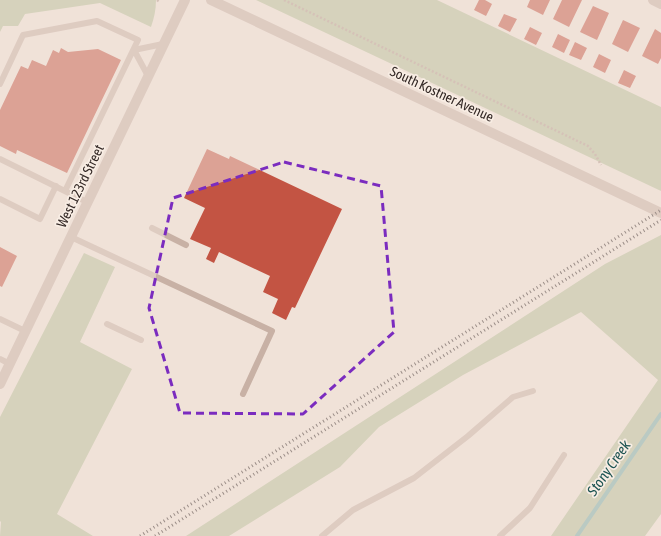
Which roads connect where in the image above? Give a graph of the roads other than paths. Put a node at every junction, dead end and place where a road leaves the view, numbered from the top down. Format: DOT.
graph roads {
  1 [pos="185,0"];
  2 [pos="211,0"];
  3 [pos="653,0"];
  4 [pos="661,4"];
  5 [pos="163,44"];
  6 [pos="134,50"];
  7 [pos="148,76"];
  8 [pos="0,84"];
  9 [pos="0,159"];
  10 [pos="56,186"];
  11 [pos="65,191"];
  12 [pos="0,199"];
  13 [pos="87,202"];
  14 [pos="661,214"];
  15 [pos="152,228"];
  16 [pos="70,237"];
  17 [pos="186,245"];
  18 [pos="0,319"];
  19 [pos="107,324"];
  20 [pos="25,331"];
  21 [pos="141,340"];
  22 [pos="0,359"];
  23 [pos="10,364"];
  24 [pos="0,384"];
  25 [pos="533,391"];
  26 [pos="243,394"];
  27 [pos="564,455"];
  28 [pos="322,536"];
  29 [pos="500,536"];
  1 -- 5 [label="street, West 123rd Street"];
  2 -- 14 [label="street, South Kostner Avenue"];
  3 -- 4 [label="street"];
  5 -- 6 [label="lane"];
  5 -- 7 [label="street, West 123rd Street"];
  6 -- 7 [label="lane"];
  6 -- 8 [label="lane"];
  6 -- 11 [label="lane"];
  7 -- 13 [label="street, West 123rd Street"];
  9 -- 10 [label="lane"];
  10 -- 11 [label="lane"];
  10 -- 12 [label="lane"];
  11 -- 13 [label="lane"];
  13 -- 16 [label="street, West 123rd Street"];
  15 -- 17 [label="lane"];
  16 -- 20 [label="street, West 123rd Street"];
  16 -- 26 [label="lane"];
  18 -- 20 [label="lane"];
  19 -- 21 [label="lane"];
  20 -- 23 [label="street, West 123rd Street"];
  22 -- 23 [label="lane"];
  23 -- 24 [label="street, West 123rd Street"];
  25 -- 28 [label="lane"];
  27 -- 29 [label="lane"];
}
